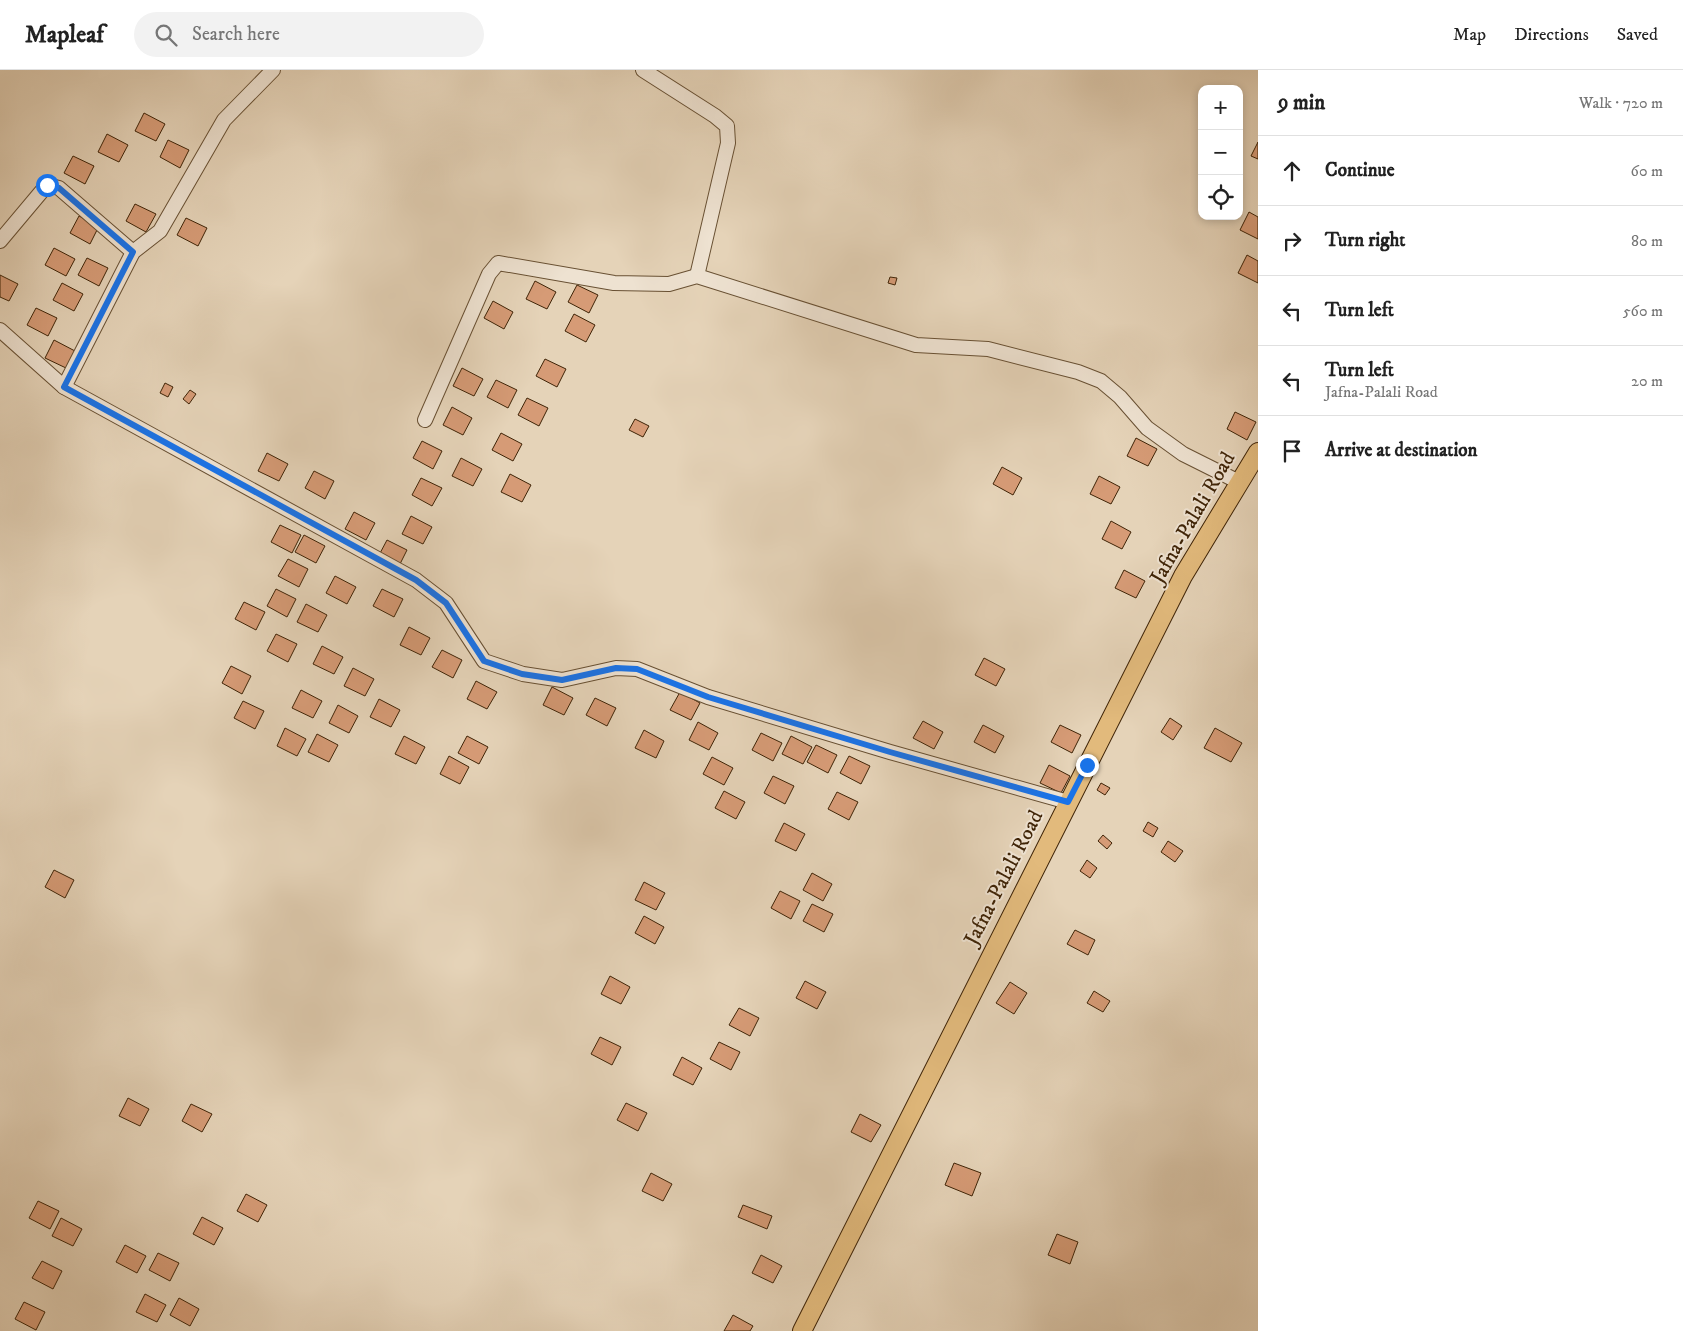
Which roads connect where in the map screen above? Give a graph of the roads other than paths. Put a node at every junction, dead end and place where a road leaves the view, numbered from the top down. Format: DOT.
graph roads {
  1 [pos="273,70"];
  2 [pos="643,70"];
  3 [pos="0,240"];
  4 [pos="133,252"];
  5 [pos="697,276"];
  6 [pos="0,330"];
  7 [pos="64,387"];
  8 [pos="425,420"];
  9 [pos="1258,452"];
  10 [pos="1239,482"];
  11 [pos="1068,802"];
  12 [pos="802,1331"];
  1 -- 4 [label="street"];
  2 -- 5 [label="street"];
  3 -- 4 [label="street"];
  4 -- 7 [label="street"];
  5 -- 8 [label="street"];
  5 -- 10 [label="street"];
  6 -- 7 [label="street"];
  7 -- 11 [label="street"];
  9 -- 10 [label="main road, Jafna-Palali Road"];
  10 -- 11 [label="main road, Jafna-Palali Road"];
  11 -- 12 [label="main road, Jafna-Palali Road"];
}
